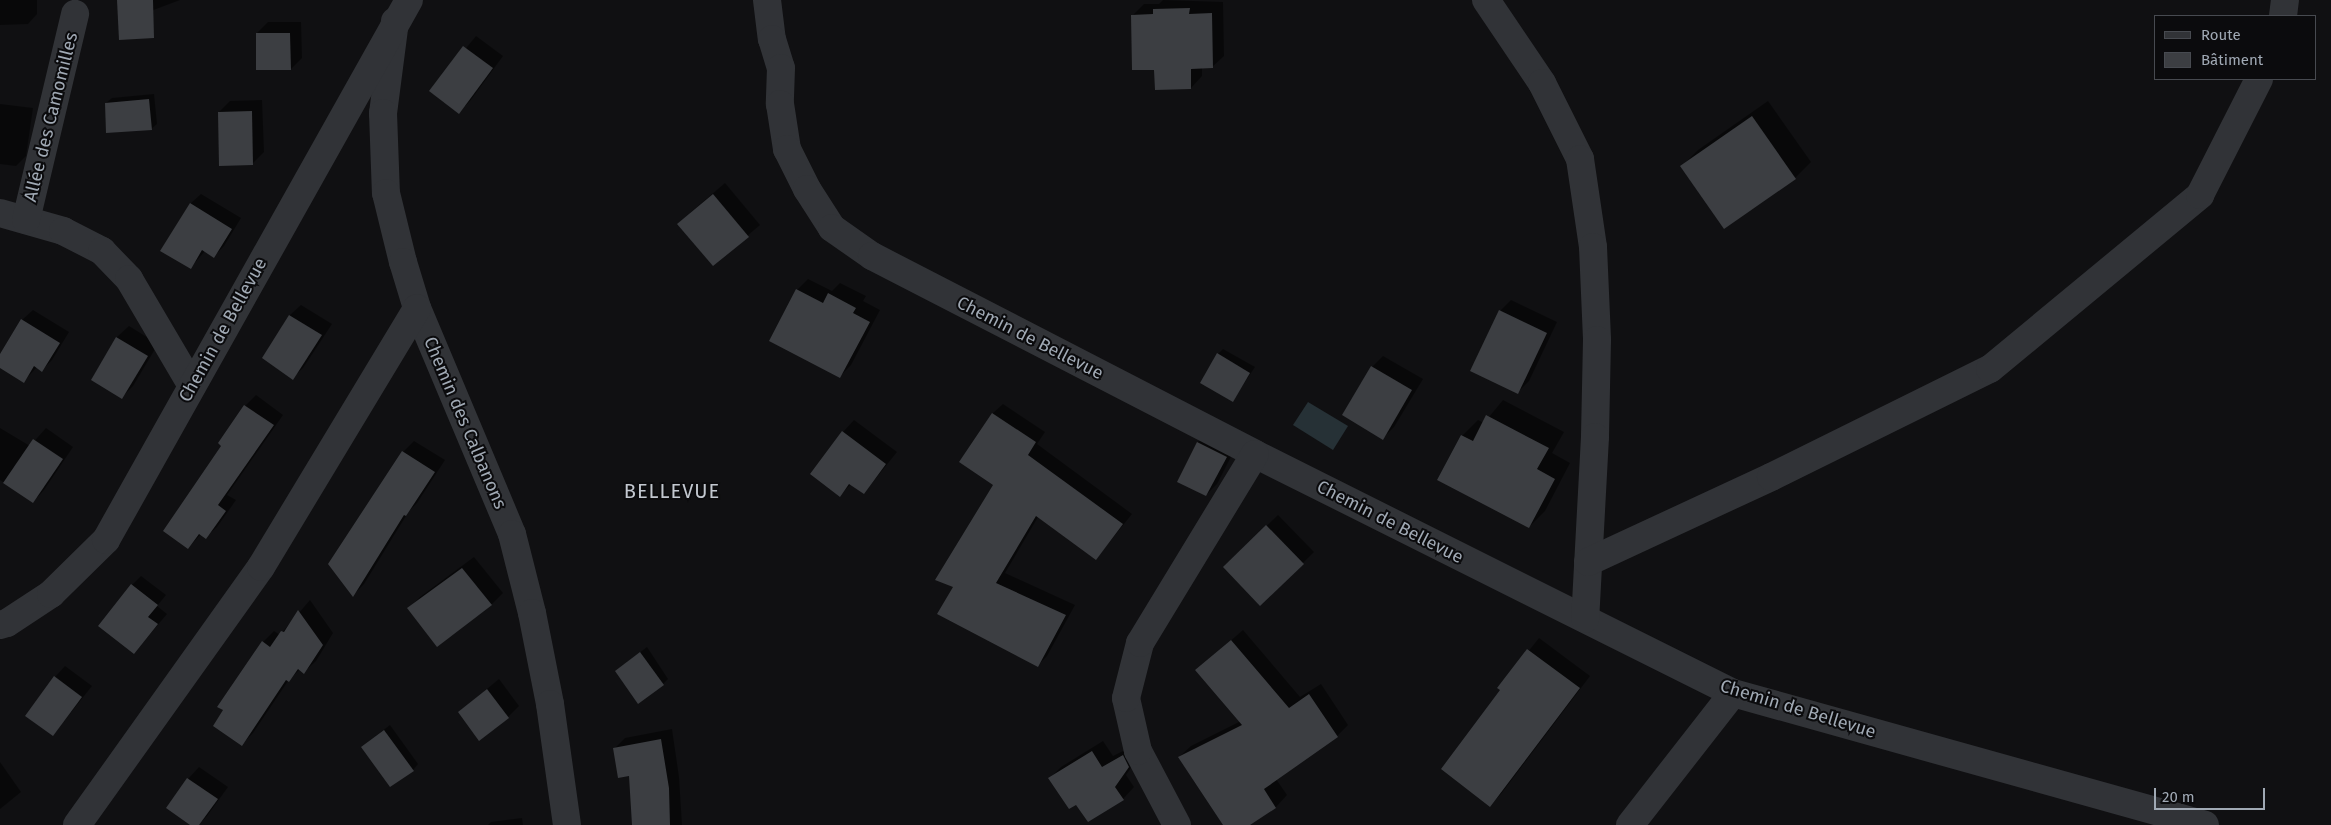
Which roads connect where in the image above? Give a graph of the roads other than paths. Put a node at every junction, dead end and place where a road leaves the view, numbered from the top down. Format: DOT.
graph roads {
  1 [pos="767,0"];
  2 [pos="1486,0"];
  3 [pos="2285,0"];
  4 [pos="402,11"];
  5 [pos="76,14"];
  6 [pos="2282,15"];
  7 [pos="2258,80"];
  8 [pos="0,213"];
  9 [pos="26,220"];
  10 [pos="417,308"];
  11 [pos="192,386"];
  12 [pos="1255,454"];
  13 [pos="1588,562"];
  14 [pos="1585,619"];
  15 [pos="0,625"];
  16 [pos="1733,693"];
  17 [pos="77,825"];
  18 [pos="567,825"];
  19 [pos="1177,825"];
  20 [pos="1630,825"];
  21 [pos="2205,825"];
  1 -- 12 [label="street, Chemin de Bellevue"];
  2 -- 13 [label="street"];
  3 -- 6 [label="street"];
  4 -- 10 [label="street, Chemin des Calbanons"];
  4 -- 11 [label="street, Chemin de Bellevue"];
  5 -- 9 [label="street, Allée des Camomilles"];
  7 -- 13 [label="street"];
  8 -- 9 [label="street, Allée des Camomilles"];
  9 -- 11 [label="street, Allée des Camomilles"];
  10 -- 17 [label="street"];
  10 -- 18 [label="street, Chemin des Calbanons"];
  11 -- 15 [label="street, Chemin de Bellevue"];
  12 -- 14 [label="street, Chemin de Bellevue"];
  12 -- 19 [label="street"];
  13 -- 14 [label="street"];
  14 -- 16 [label="street, Chemin de Bellevue"];
  16 -- 20 [label="street"];
  16 -- 21 [label="street, Chemin de Bellevue"];
}
